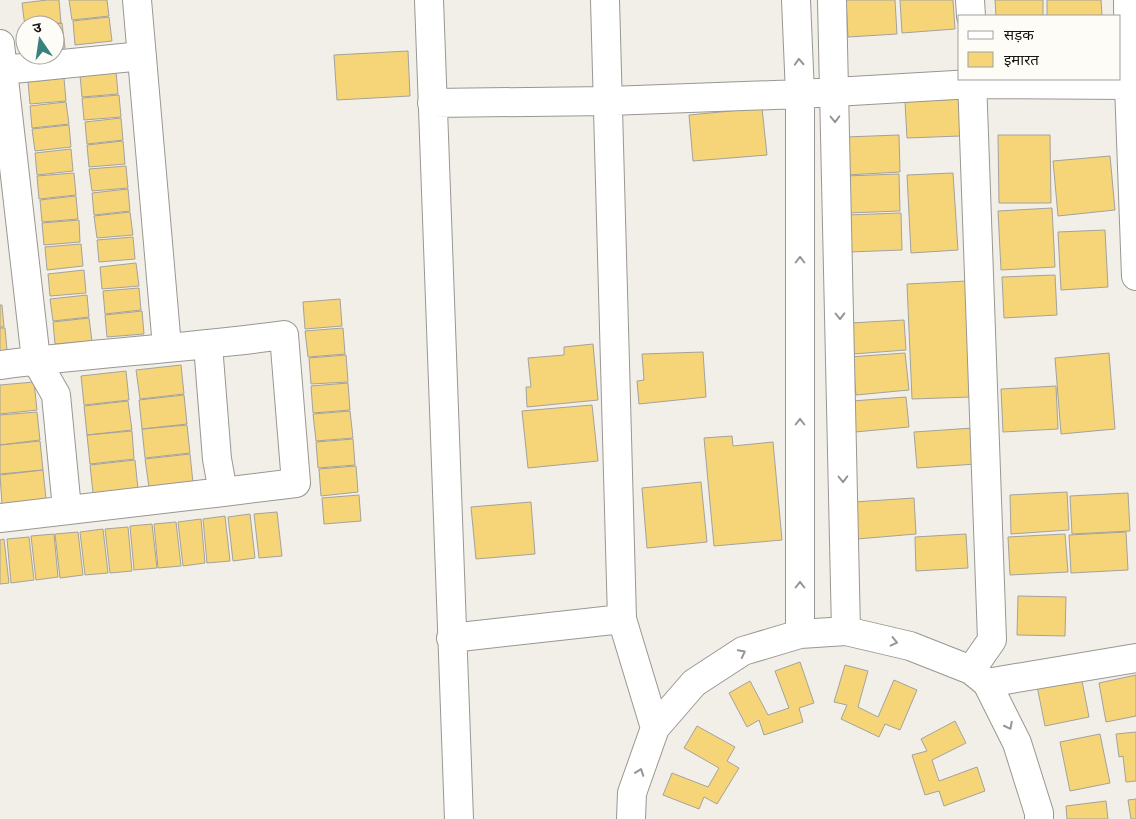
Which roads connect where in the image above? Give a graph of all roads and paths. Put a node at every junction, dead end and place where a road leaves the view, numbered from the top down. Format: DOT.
graph roads {
  1 [pos="136,0"];
  2 [pos="429,0"];
  3 [pos="605,0"];
  4 [pos="796,0"];
  5 [pos="832,0"];
  6 [pos="970,0"];
  7 [pos="1128,0"];
  8 [pos="970,15"];
  9 [pos="142,56"];
  10 [pos="1,57"];
  11 [pos="972,82"];
  12 [pos="1132,91"];
  13 [pos="834,92"];
  14 [pos="800,94"];
  15 [pos="609,101"];
  16 [pos="432,102"];
  17 [pos="1136,276"];
  18 [pos="208,345"];
  19 [pos="166,347"];
  20 [pos="36,360"];
  21 [pos="0,365"];
  22 [pos="223,492"];
  23 [pos="67,509"];
  24 [pos="0,518"];
  25 [pos="622,619"];
  26 [pos="846,631"];
  27 [pos="800,634"];
  28 [pos="451,638"];
  29 [pos="1136,658"];
  30 [pos="979,676"];
  31 [pos="655,728"];
  32 [pos="459,819"];
  33 [pos="631,819"];
  34 [pos="1039,819"];
  1 -- 9 [label="street"];
  2 -- 16 [label="street"];
  3 -- 15 [label="street"];
  14 -- 4 [label="street, one-way"];
  5 -- 13 [label="street"];
  6 -- 8 [label="street"];
  7 -- 12 [label="street"];
  9 -- 10 [label="street"];
  9 -- 19 [label="street"];
  10 -- 20 [label="street"];
  11 -- 12 [label="street"];
  11 -- 13 [label="street"];
  11 -- 30 [label="street"];
  12 -- 17 [label="street"];
  13 -- 14 [label="street"];
  13 -- 26 [label="street, one-way"];
  14 -- 15 [label="street"];
  27 -- 14 [label="street, one-way"];
  15 -- 16 [label="street"];
  15 -- 25 [label="street"];
  16 -- 28 [label="street"];
  18 -- 19 [label="street"];
  18 -- 22 [label="street"];
  18 -- 22 [label="street"];
  19 -- 20 [label="street"];
  20 -- 21 [label="street"];
  20 -- 23 [label="street"];
  22 -- 23 [label="street"];
  23 -- 24 [label="street"];
  25 -- 28 [label="street"];
  25 -- 31 [label="street"];
  26 -- 27 [label="street"];
  26 -- 30 [label="street, one-way"];
  31 -- 27 [label="street, one-way"];
  28 -- 32 [label="street"];
  29 -- 30 [label="street"];
  30 -- 34 [label="street, one-way"];
  33 -- 31 [label="street, one-way"];
}
